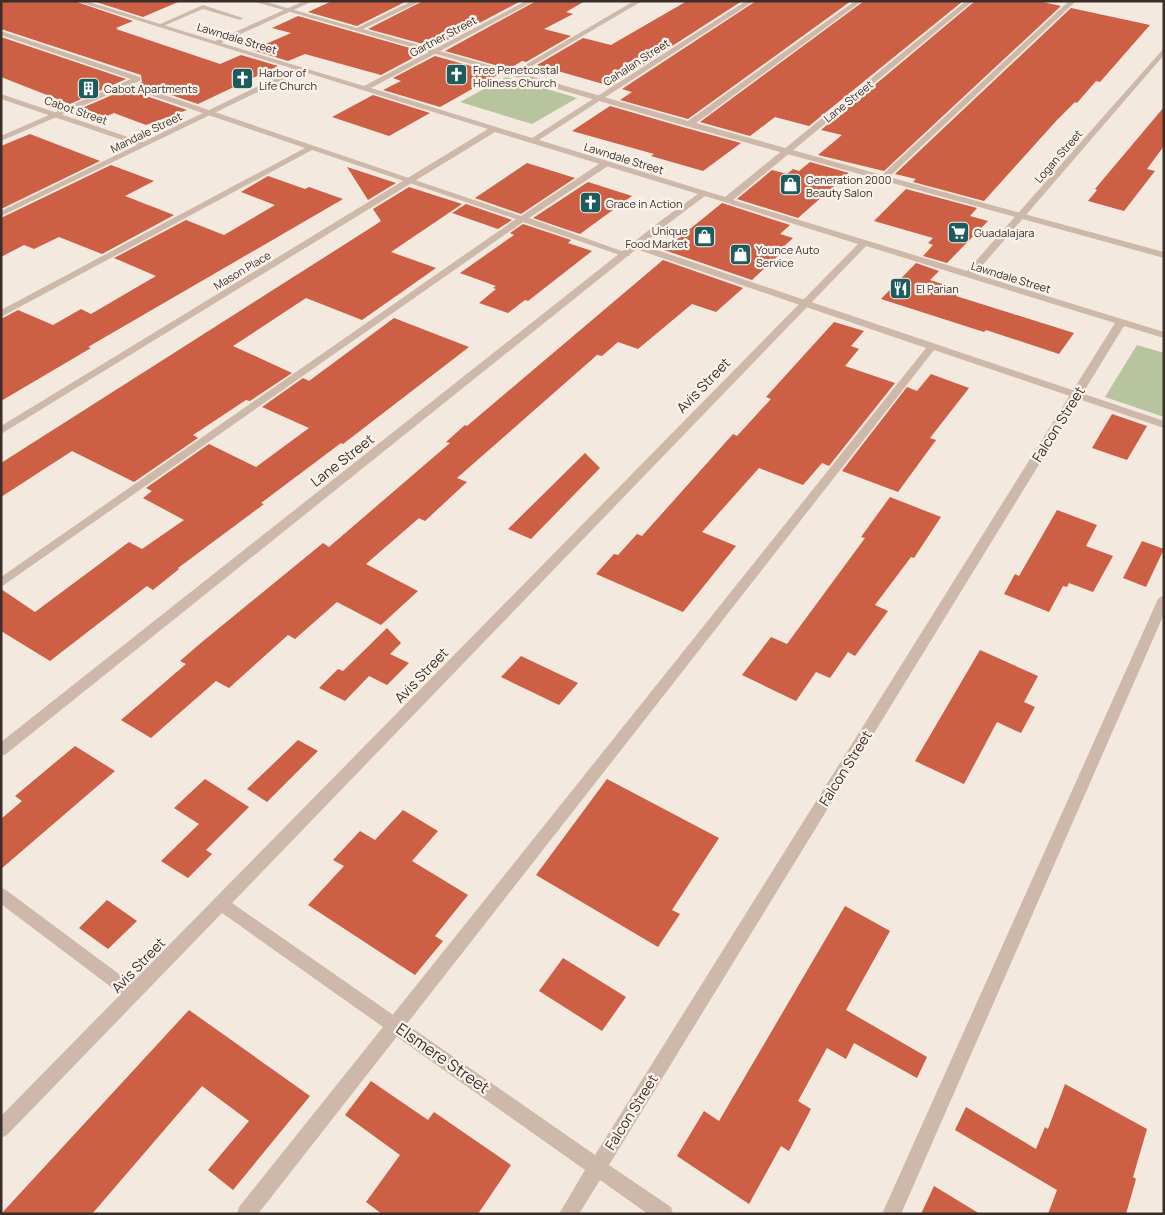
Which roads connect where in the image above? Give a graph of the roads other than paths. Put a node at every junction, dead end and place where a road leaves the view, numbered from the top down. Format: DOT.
graph roads {
  1 [pos="256,1"];
  2 [pos="310,1"];
  3 [pos="418,1"];
  4 [pos="531,1"];
  5 [pos="639,1"];
  6 [pos="751,1"];
  7 [pos="859,1"];
  8 [pos="970,1"];
  9 [pos="1073,1"];
  10 [pos="84,2"];
  11 [pos="289,11"];
  12 [pos="240,18"];
  13 [pos="159,26"];
  14 [pos="357,30"];
  15 [pos="1,33"];
  16 [pos="215,43"];
  17 [pos="1164,50"];
  18 [pos="434,52"];
  19 [pos="300,69"];
  20 [pos="514,74"];
  21 [pos="125,84"];
  22 [pos="364,89"];
  23 [pos="1,96"];
  24 [pos="599,98"];
  25 [pos="212,112"];
  26 [pos="56,115"];
  27 [pos="689,124"];
  28 [pos="494,129"];
  29 [pos="1,139"];
  30 [pos="533,141"];
  31 [pos="144,145"];
  32 [pos="312,147"];
  33 [pos="787,151"];
  34 [pos="605,164"];
  35 [pos="883,178"];
  36 [pos="410,180"];
  37 [pos="703,194"];
  38 [pos="726,201"];
  39 [pos="1,214"];
  40 [pos="1021,215"];
  41 [pos="522,218"];
  42 [pos="864,243"];
  43 [pos="636,246"];
  44 [pos="626,254"];
  45 [pos="1164,255"];
  46 [pos="968,276"];
  47 [pos="804,304"];
  48 [pos="1,314"];
  49 [pos="1121,322"];
  50 [pos="1164,335"];
  51 [pos="932,347"];
  52 [pos="1075,395"];
  53 [pos="1164,425"];
  54 [pos="1,431"];
  55 [pos="1,583"];
  56 [pos="1164,600"];
  57 [pos="1,750"];
  58 [pos="1,895"];
  59 [pos="221,904"];
  60 [pos="132,994"];
  61 [pos="395,1025"];
  62 [pos="1,1129"];
  63 [pos="598,1167"];
  64 [pos="246,1214"];
  65 [pos="568,1214"];
  66 [pos="664,1214"];
  67 [pos="891,1214"];
  1 -- 11 [label="street"];
  2 -- 11 [label="street"];
  3 -- 14 [label="street"];
  4 -- 18 [label="street, Gartner Street"];
  5 -- 20 [label="street"];
  6 -- 24 [label="street, Cahalan Street"];
  7 -- 27 [label="street"];
  8 -- 33 [label="street, Lane Street"];
  9 -- 35 [label="street"];
  10 -- 13 [label="street, Lawndale Street"];
  11 -- 14 [label="street"];
  11 -- 16 [label="street"];
  12 -- 13 [label="street"];
  13 -- 16 [label="street, Lawndale Street"];
  14 -- 18 [label="street"];
  15 -- 21 [label="street"];
  16 -- 19 [label="street, Lawndale Street"];
  17 -- 40 [label="street, Logan Street"];
  18 -- 20 [label="street"];
  18 -- 22 [label="street, Gartner Street"];
  19 -- 22 [label="street, Lawndale Street"];
  19 -- 25 [label="street, Mandale Street"];
  20 -- 24 [label="street"];
  21 -- 25 [label="street"];
  21 -- 26 [label="street"];
  22 -- 28 [label="street, Lawndale Street"];
  23 -- 26 [label="street, Cabot Street"];
  24 -- 27 [label="street"];
  24 -- 30 [label="street, Cahalan Street"];
  25 -- 31 [label="street, Mandale Street"];
  25 -- 32 [label="street"];
  26 -- 29 [label="street"];
  26 -- 31 [label="street, Cabot Street"];
  27 -- 33 [label="street"];
  28 -- 30 [label="street, Lawndale Street"];
  28 -- 36 [label="street, Mason Place"];
  30 -- 34 [label="street, Lawndale Street"];
  31 -- 39 [label="street, Mandale Street"];
  32 -- 36 [label="street"];
  32 -- 48 [label="street"];
  33 -- 35 [label="street"];
  33 -- 38 [label="street, Lane Street"];
  34 -- 37 [label="street, Lawndale Street"];
  34 -- 41 [label="street"];
  35 -- 40 [label="street"];
  36 -- 41 [label="street"];
  36 -- 54 [label="street, Mason Place"];
  37 -- 38 [label="street, Lawndale Street"];
  37 -- 43 [label="street, Lane Street"];
  38 -- 42 [label="street, Lawndale Street"];
  40 -- 45 [label="street"];
  40 -- 46 [label="street, Logan Street"];
  41 -- 44 [label="street"];
  41 -- 55 [label="street"];
  42 -- 46 [label="street, Lawndale Street"];
  42 -- 47 [label="street, Avis Street"];
  43 -- 44 [label="street, Lane Street"];
  43 -- 47 [label="street"];
  44 -- 57 [label="street, Lane Street"];
  46 -- 49 [label="street, Lawndale Street"];
  47 -- 51 [label="street"];
  47 -- 59 [label="street, Avis Street"];
  49 -- 50 [label="street, Lawndale Street"];
  49 -- 52 [label="street, Falcon Street"];
  51 -- 52 [label="street"];
  51 -- 61 [label="street"];
  52 -- 53 [label="street"];
  52 -- 63 [label="street, Falcon Street"];
  56 -- 67 [label="street"];
  58 -- 60 [label="street"];
  59 -- 60 [label="street, Avis Street"];
  59 -- 61 [label="street, Elsmere Street"];
  60 -- 62 [label="street, Avis Street"];
  61 -- 63 [label="street, Elsmere Street"];
  61 -- 64 [label="street"];
  63 -- 65 [label="street, Falcon Street"];
  63 -- 66 [label="street, Elsmere Street"];
}
